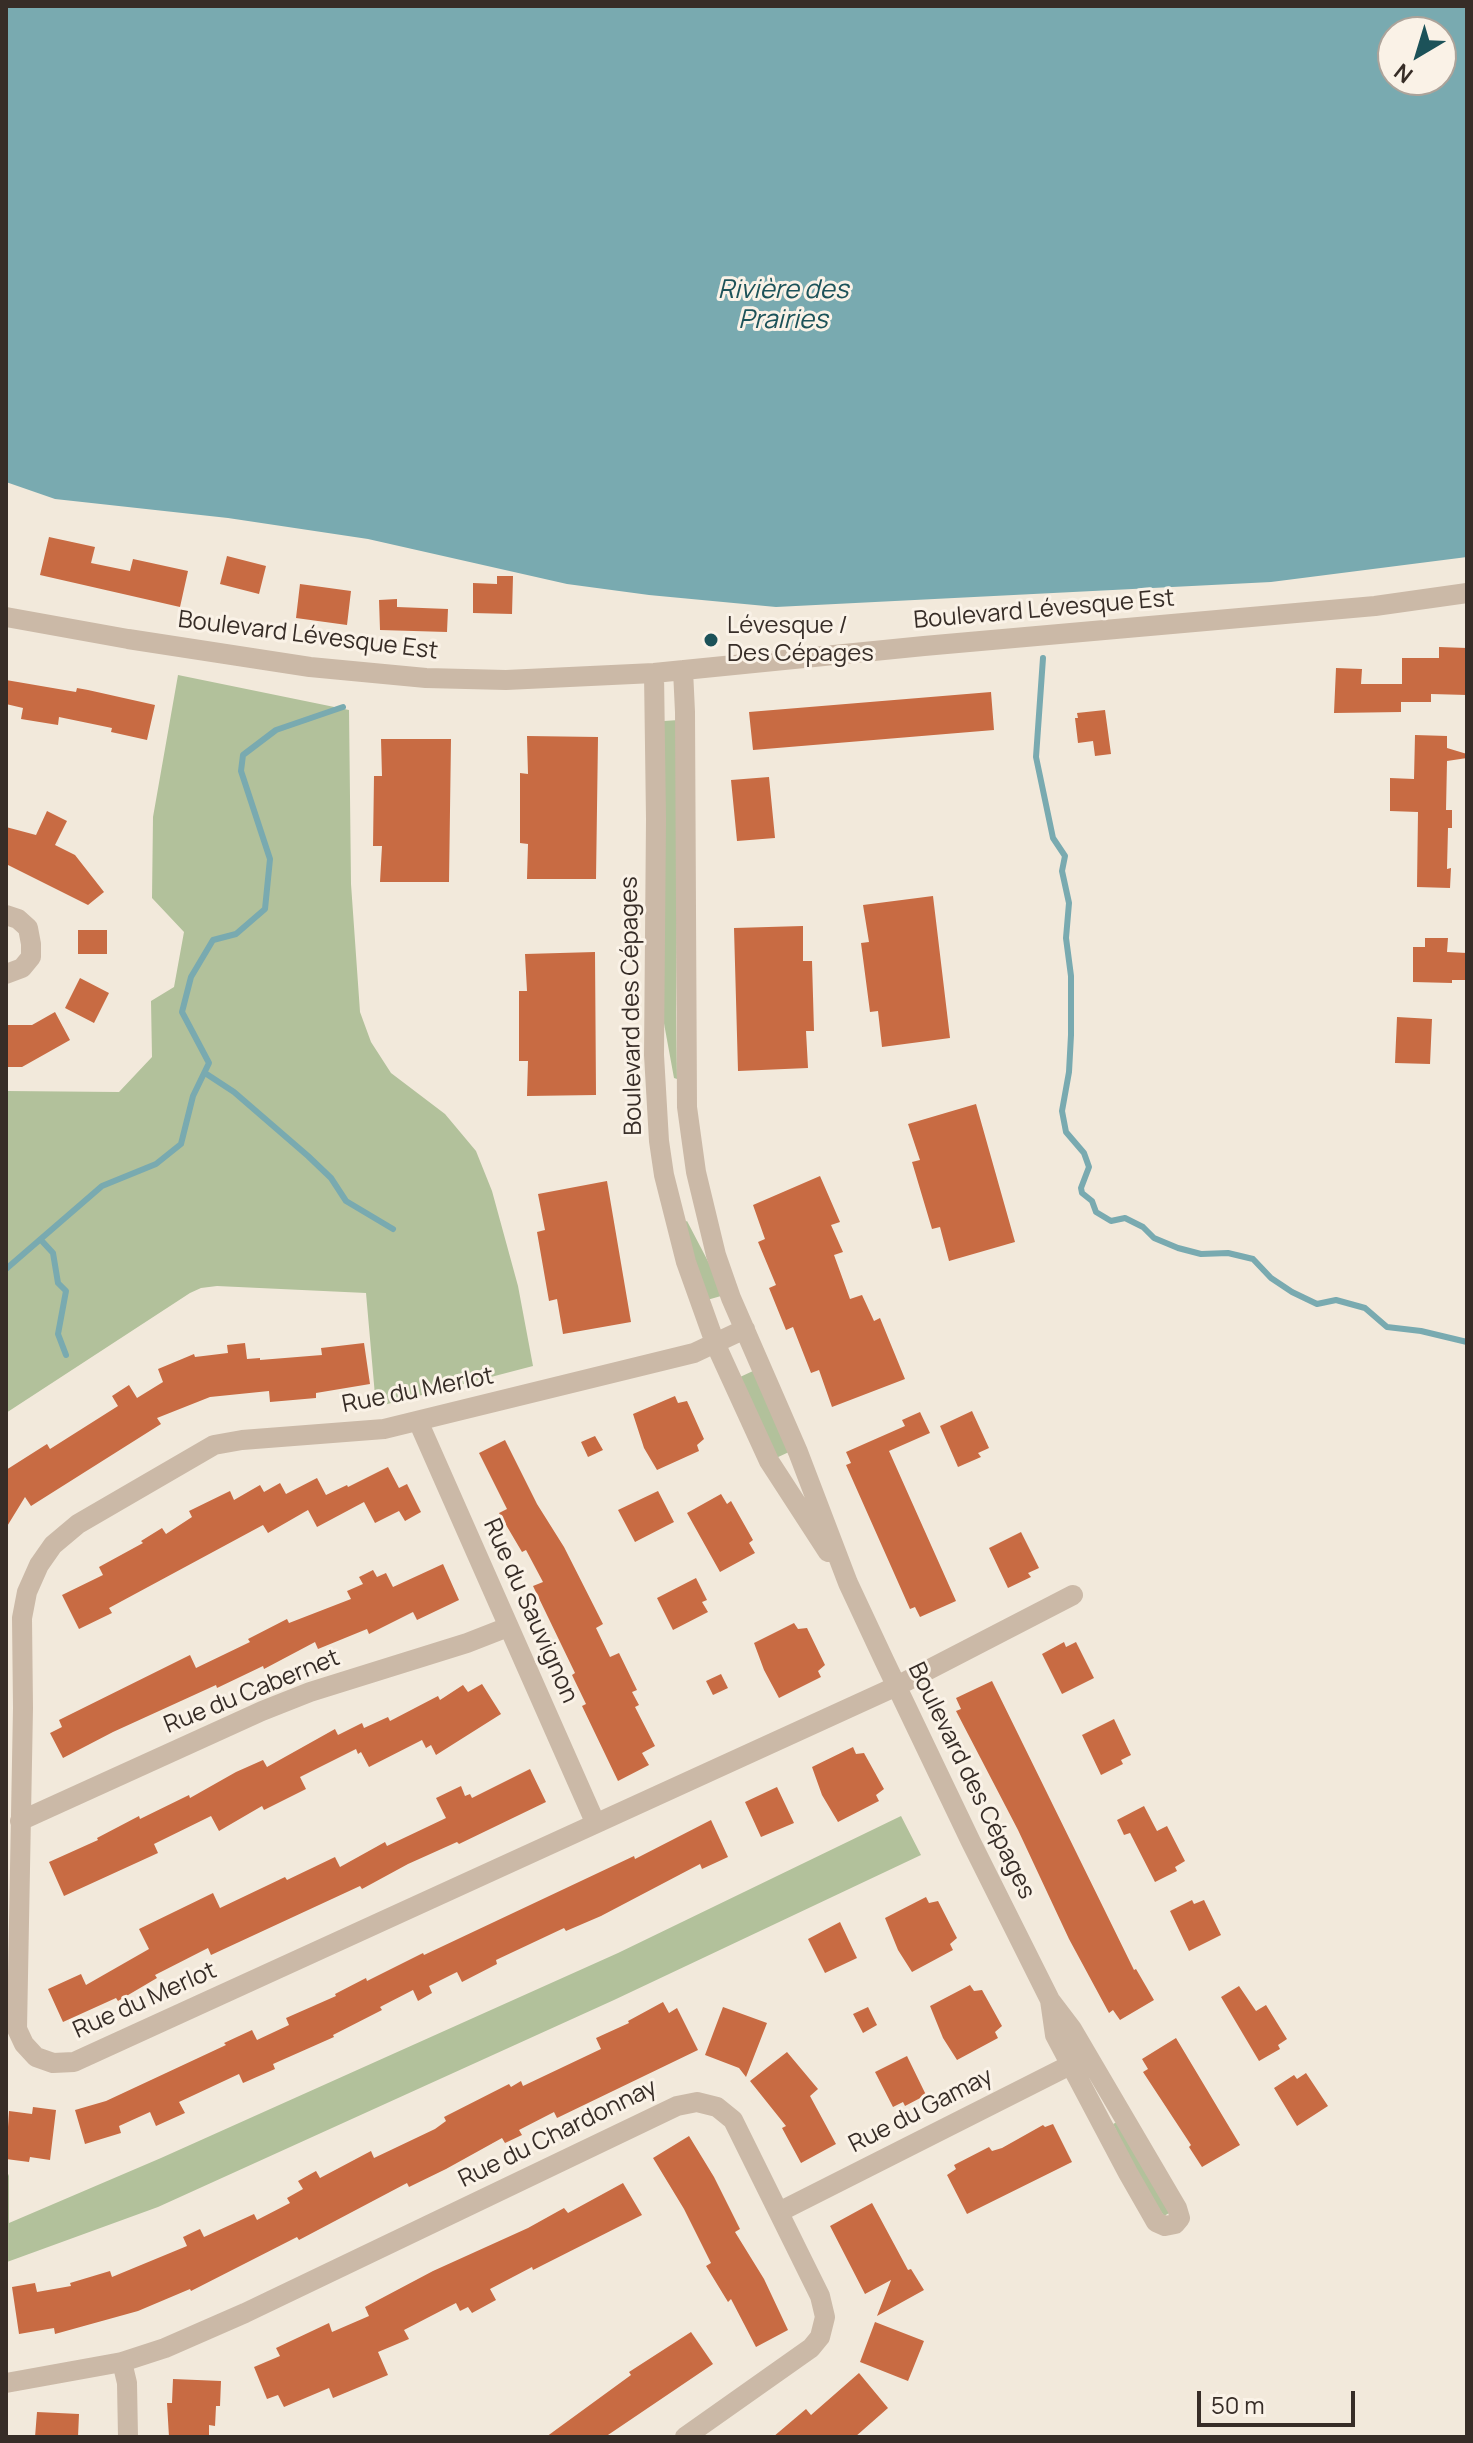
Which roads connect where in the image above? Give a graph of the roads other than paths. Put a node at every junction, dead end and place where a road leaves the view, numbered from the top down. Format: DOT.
graph roads {
  1 [pos="1467,593"];
  2 [pos="6,617"];
  3 [pos="683,670"];
  4 [pos="654,673"];
  5 [pos="6,915"];
  6 [pos="6,974"];
  7 [pos="745,1329"];
  8 [pos="715,1343"];
  9 [pos="418,1421"];
  10 [pos="848,1583"];
  11 [pos="1073,1595"];
  12 [pos="508,1627"];
  13 [pos="897,1686"];
  14 [pos="20,1821"];
  15 [pos="595,1822"];
  16 [pos="1079,2061"];
  17 [pos="779,2212"];
  18 [pos="122,2362"];
  19 [pos="6,2383"];
  20 [pos="128,2437"];
  21 [pos="685,2437"];
  1 -- 3 [label="street, Boulevard Lévesque Est"];
  2 -- 4 [label="street, Boulevard Lévesque Est"];
  3 -- 4 [label="street, Boulevard Lévesque Est"];
  3 -- 7 [label="street, Boulevard des Cépages"];
  4 -- 8 [label="street, Boulevard des Cépages"];
  5 -- 6 [label="street"];
  7 -- 8 [label="street, Rue du Merlot"];
  7 -- 10 [label="street, Boulevard des Cépages"];
  8 -- 9 [label="street, Rue du Merlot"];
  8 -- 10 [label="street, Boulevard des Cépages"];
  9 -- 12 [label="street, Rue du Sauvignon"];
  9 -- 14 [label="street, Rue du Merlot"];
  10 -- 13 [label="street, Boulevard des Cépages"];
  11 -- 13 [label="street, Rue du Merlot"];
  12 -- 14 [label="street, Rue du Cabernet"];
  12 -- 15 [label="street, Rue du Sauvignon"];
  13 -- 15 [label="street, Rue du Merlot"];
  13 -- 16 [label="street, Boulevard des Cépages"];
  14 -- 15 [label="street, Rue du Merlot"];
  16 -- 16 [label="street, Boulevard des Cépages"];
  16 -- 17 [label="street, Rue du Gamay"];
  17 -- 18 [label="street, Rue du Chardonnay"];
  17 -- 21 [label="street, Rue du Chardonnay"];
  18 -- 19 [label="street, Rue du Chardonnay"];
  18 -- 20 [label="street"];
}
